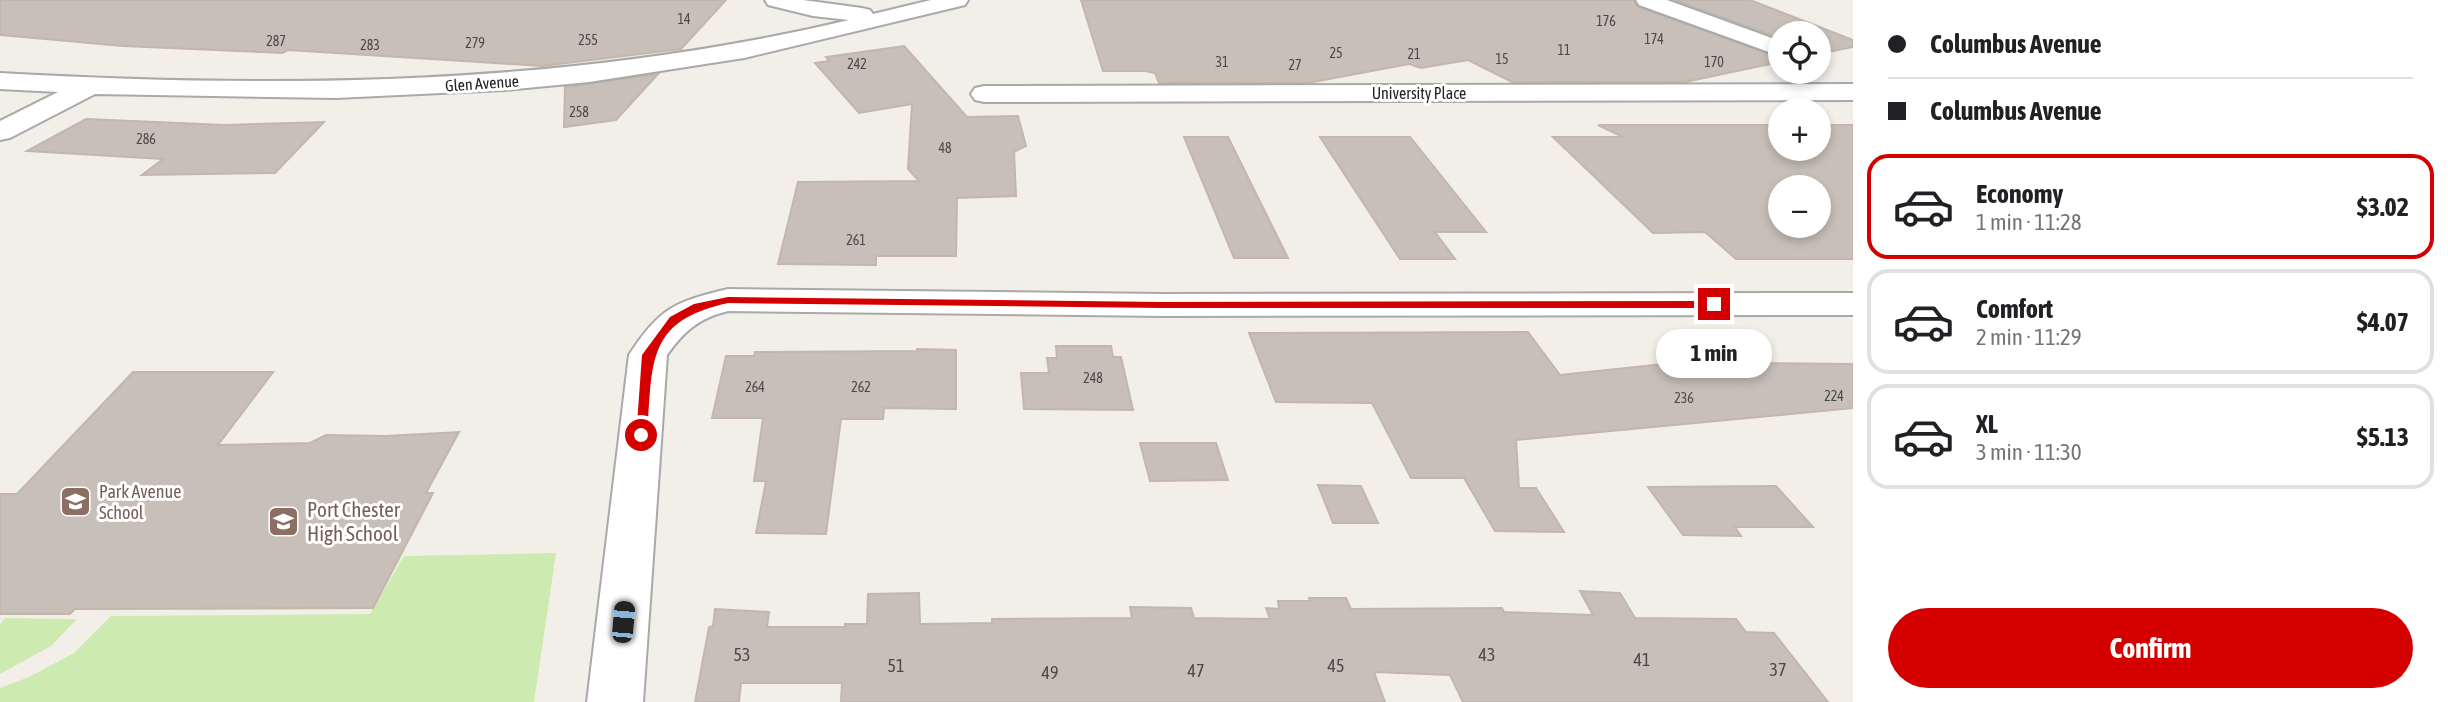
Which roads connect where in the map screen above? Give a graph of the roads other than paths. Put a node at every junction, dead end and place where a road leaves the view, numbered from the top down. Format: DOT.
graph roads {
  1 [pos="957,0"];
  2 [pos="1647,0"];
  3 [pos="780,1"];
  4 [pos="888,18"];
  5 [pos="774,45"];
  6 [pos="1768,45"];
  7 [pos="0,81"];
  8 [pos="90,86"];
  9 [pos="1853,92"];
  10 [pos="985,94"];
  11 [pos="0,132"];
  12 [pos="1853,304"];
  13 [pos="615,702"];
  1 -- 4 [label="street, Glen Avenue"];
  2 -- 6 [label="street"];
  3 -- 4 [label="street"];
  3 -- 5 [label="street"];
  4 -- 5 [label="street, Glen Avenue"];
  5 -- 8 [label="street, Glen Avenue"];
  7 -- 8 [label="street, Glen Avenue"];
  8 -- 11 [label="street"];
  9 -- 10 [label="street, University Place"];
  12 -- 13 [label="street"];
}
